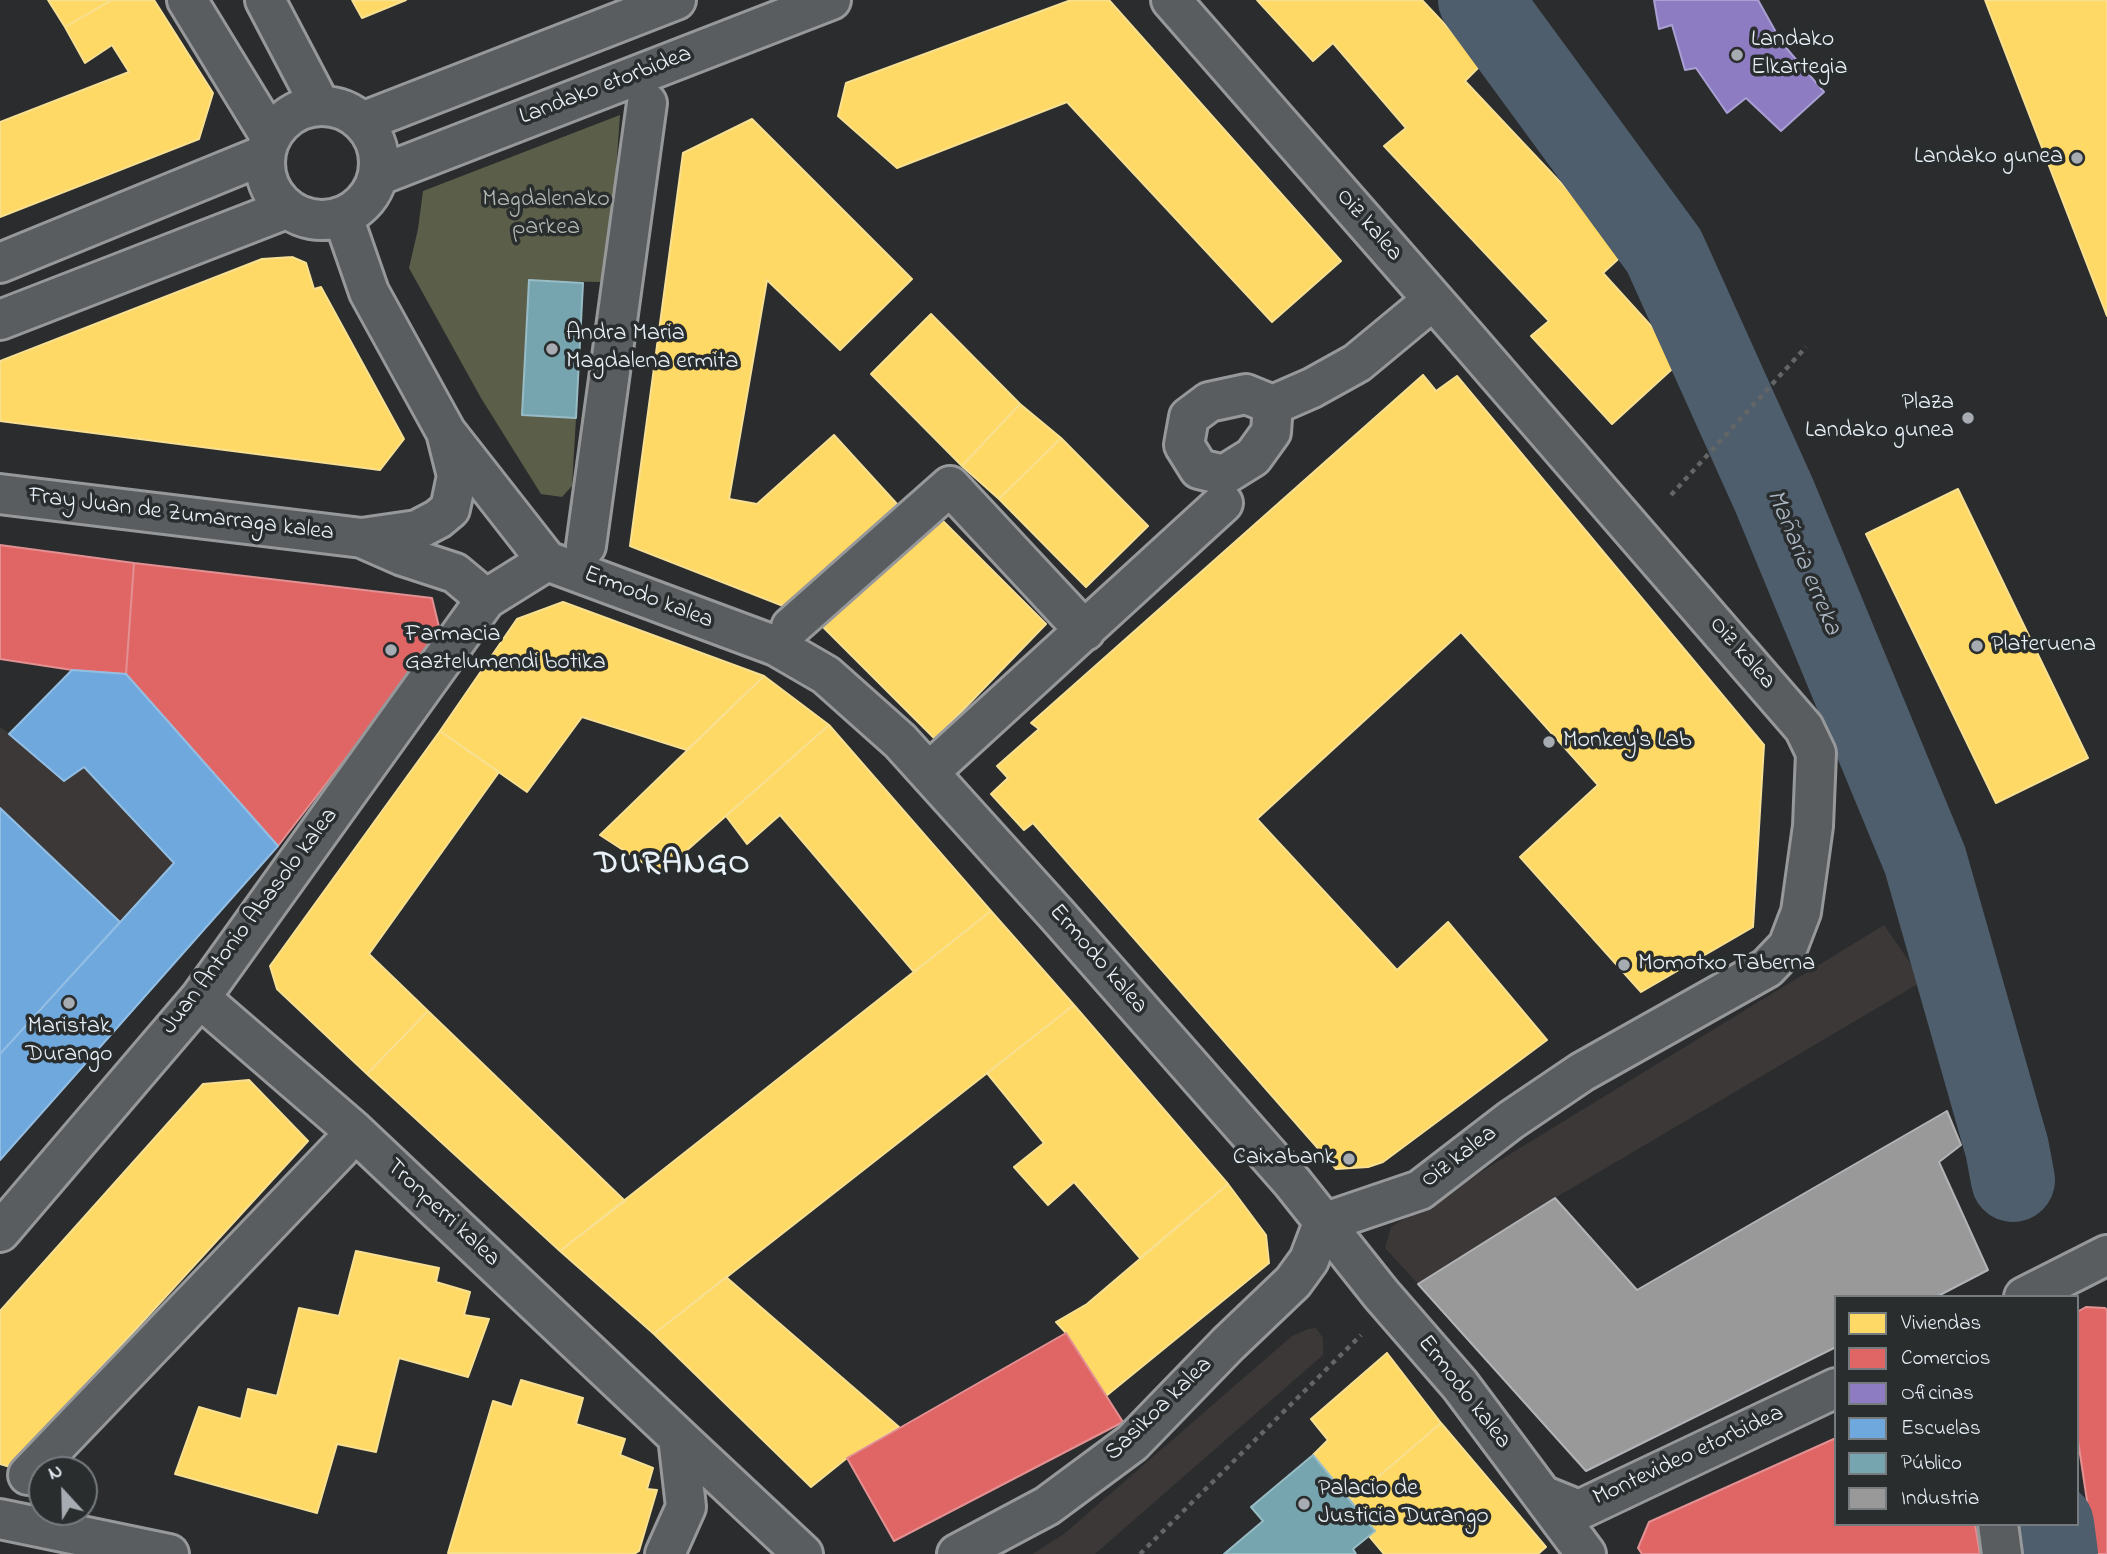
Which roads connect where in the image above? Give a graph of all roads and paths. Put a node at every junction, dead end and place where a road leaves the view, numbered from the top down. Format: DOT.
graph roads {
  1 [pos="187,0"];
  2 [pos="265,0"];
  3 [pos="676,0"];
  4 [pos="831,0"];
  5 [pos="1171,0"];
  6 [pos="647,103"];
  7 [pos="320,106"];
  8 [pos="362,122"];
  9 [pos="267,145"];
  10 [pos="380,175"];
  11 [pos="286,209"];
  12 [pos="343,217"];
  13 [pos="0,263"];
  14 [pos="1433,300"];
  15 [pos="0,320"];
  16 [pos="1806,347"];
  17 [pos="1273,405"];
  18 [pos="446,432"];
  19 [pos="0,494"];
  20 [pos="1671,495"];
  21 [pos="1223,503"];
  22 [pos="362,538"];
  23 [pos="586,546"];
  24 [pos="547,561"];
  25 [pos="486,599"];
  26 [pos="791,627"];
  27 [pos="1085,631"];
  28 [pos="940,762"];
  29 [pos="200,998"];
  30 [pos="340,1149"];
  31 [pos="1323,1223"];
  32 [pos="0,1232"];
  33 [pos="2107,1255"];
  34 [pos="2028,1295"];
  35 [pos="1362,1334"];
  36 [pos="1834,1389"];
  37 [pos="678,1437"];
  38 [pos="47,1456"];
  39 [pos="1542,1495"];
  40 [pos="0,1519"];
  41 [pos="1998,1526"];
  42 [pos="169,1554"];
  43 [pos="665,1554"];
  44 [pos="803,1554"];
  45 [pos="957,1554"];
  46 [pos="1140,1554"];
  47 [pos="1586,1554"];
  48 [pos="2002,1554"];
  1 -- 9 [label="street"];
  2 -- 7 [label="street"];
  3 -- 8 [label="street"];
  4 -- 10 [label="street, Landako etorbidea"];
  5 -- 14 [label="street, Oiz kalea"];
  6 -- 23 [label="street"];
  7 -- 8 [label="street"];
  7 -- 9 [label="street"];
  8 -- 10 [label="street"];
  9 -- 11 [label="street"];
  9 -- 13 [label="street"];
  10 -- 12 [label="street"];
  11 -- 12 [label="street"];
  11 -- 15 [label="street"];
  12 -- 18 [label="street"];
  14 -- 17 [label="street"];
  14 -- 31 [label="street, Oiz kalea"];
  16 -- 20 [label="path"];
  18 -- 22 [label="street"];
  18 -- 24 [label="street"];
  19 -- 22 [label="street, Fray Juan de Zumarraga kalea"];
  21 -- 27 [label="street"];
  22 -- 25 [label="street"];
  24 -- 25 [label="street"];
  24 -- 31 [label="street, Ermodo kalea"];
  25 -- 29 [label="street, Juan Antonio Abasolo kalea"];
  26 -- 27 [label="street"];
  27 -- 28 [label="street"];
  29 -- 32 [label="street, Juan Antonio Abasolo kalea"];
  29 -- 37 [label="street, Tronperri kalea"];
  30 -- 38 [label="street"];
  31 -- 39 [label="street, Ermodo kalea"];
  31 -- 45 [label="street, Sasikoa kalea"];
  33 -- 34 [label="street"];
  35 -- 46 [label="path"];
  36 -- 39 [label="street, Montevideo etorbidea"];
  37 -- 43 [label="street"];
  37 -- 44 [label="street, Tronperri kalea"];
  39 -- 47 [label="street, Ermodo kalea"];
  40 -- 42 [label="street"];
  41 -- 48 [label="street"];
}
